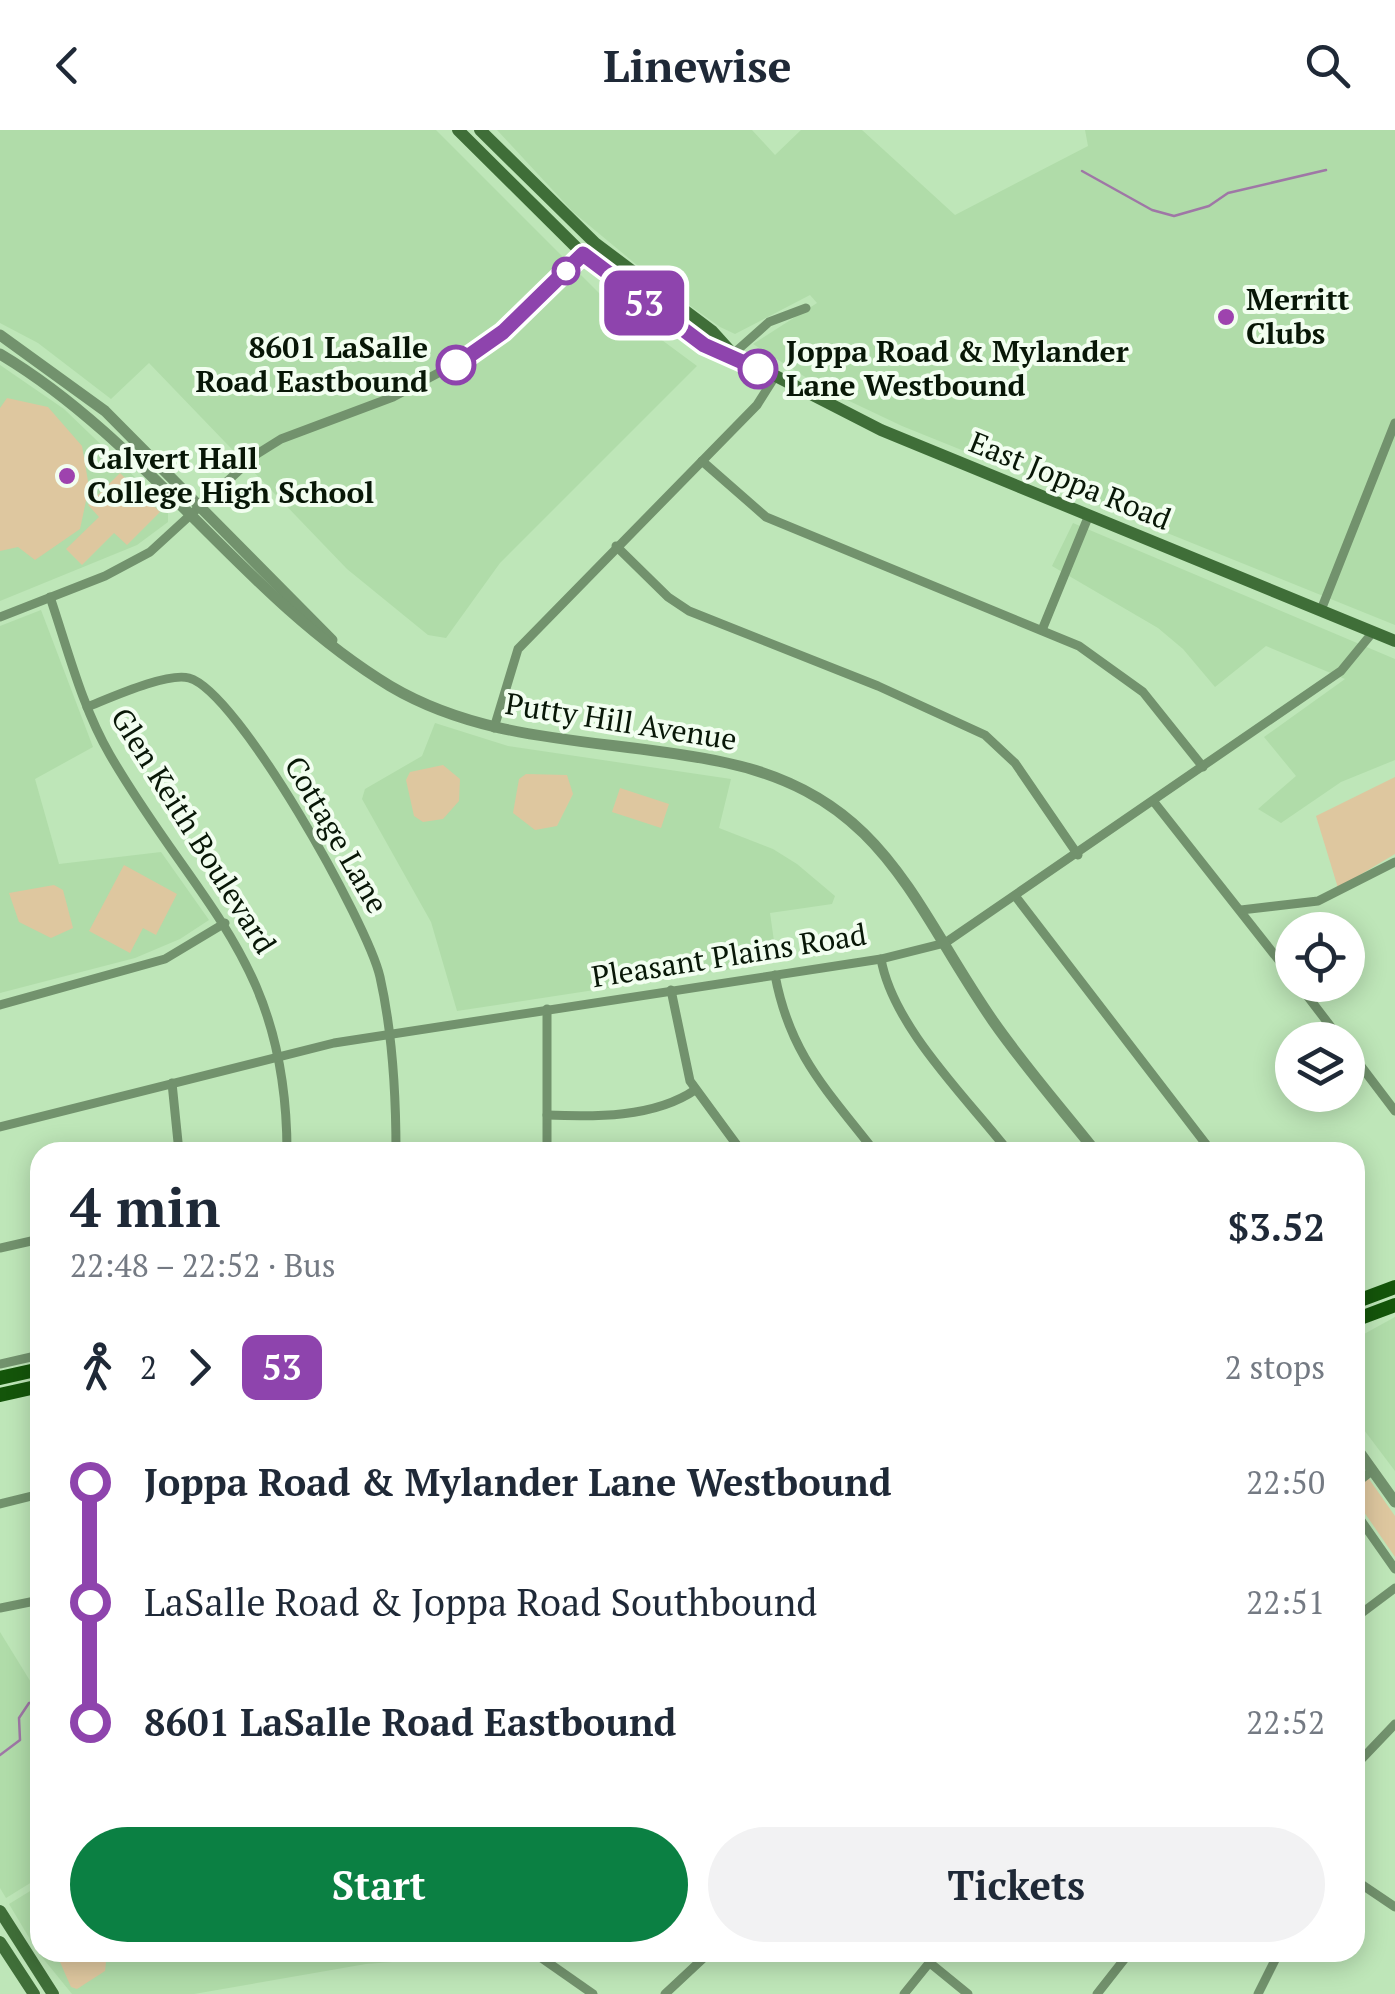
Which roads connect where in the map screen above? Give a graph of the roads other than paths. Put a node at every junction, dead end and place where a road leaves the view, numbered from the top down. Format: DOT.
graph roads {
  1 [pos="458,130"];
  2 [pos="480,130"];
  3 [pos="596,243"];
  4 [pos="583,254"];
  5 [pos="806,308"];
  6 [pos="0,335"];
  7 [pos="0,354"];
  8 [pos="733,354"];
  9 [pos="774,378"];
  10 [pos="1395,422"];
  11 [pos="702,461"];
  12 [pos="196,513"];
  13 [pos="1089,515"];
  14 [pos="616,546"];
  15 [pos="50,598"];
  16 [pos="1321,610"];
  17 [pos="0,617"];
  18 [pos="1042,630"];
  19 [pos="1373,632"];
  20 [pos="1395,641"];
  21 [pos="88,708"];
  22 [pos="494,728"];
  23 [pos="1203,766"];
  24 [pos="1154,802"];
  25 [pos="1078,855"];
  26 [pos="1395,862"];
  27 [pos="1016,897"];
  28 [pos="1242,910"];
  29 [pos="225,924"];
  30 [pos="945,943"];
  31 [pos="1275,954"];
  32 [pos="881,959"];
  33 [pos="775,975"];
  34 [pos="671,990"];
  35 [pos="1312,1002"];
  36 [pos="0,1005"];
  37 [pos="546,1009"];
  38 [pos="1327,1022"];
  39 [pos="389,1034"];
  40 [pos="280,1056"];
  41 [pos="1365,1071"];
  42 [pos="172,1084"];
  43 [pos="695,1090"];
  44 [pos="1395,1111"];
  45 [pos="547,1115"];
  46 [pos="0,1127"];
  47 [pos="178,1142"];
  48 [pos="286,1142"];
  49 [pos="395,1142"];
  50 [pos="547,1142"];
  51 [pos="734,1142"];
  52 [pos="867,1142"];
  53 [pos="1001,1142"];
  54 [pos="1088,1142"];
  55 [pos="1204,1142"];
  56 [pos="30,1241"];
  57 [pos="0,1248"];
  58 [pos="1395,1287"];
  59 [pos="1365,1298"];
  60 [pos="1395,1304"];
  61 [pos="1365,1316"];
  62 [pos="30,1358"];
  63 [pos="0,1364"];
  64 [pos="30,1370"];
  65 [pos="0,1378"];
  66 [pos="30,1388"];
  67 [pos="0,1395"];
  68 [pos="1365,1459"];
  69 [pos="1374,1470"];
  70 [pos="1365,1477"];
  71 [pos="30,1496"];
  72 [pos="1395,1502"];
  73 [pos="0,1504"];
  74 [pos="1365,1526"];
  75 [pos="1395,1569"];
  76 [pos="1395,1588"];
  77 [pos="30,1602"];
  78 [pos="0,1608"];
  79 [pos="1365,1610"];
  80 [pos="1395,1724"];
  81 [pos="1365,1756"];
  82 [pos="1365,1886"];
  83 [pos="1393,1902"];
  84 [pos="0,1911"];
  85 [pos="4,1937"];
  86 [pos="547,1962"];
  87 [pos="700,1962"];
  88 [pos="1122,1962"];
  89 [pos="1274,1962"];
  90 [pos="930,1963"];
  91 [pos="34,1994"];
  92 [pos="53,1994"];
  93 [pos="593,1994"];
  94 [pos="666,1994"];
  95 [pos="904,1994"];
  96 [pos="968,1994"];
  97 [pos="1096,1994"];
  98 [pos="1258,1994"];
  1 -- 4 [label="main road, East Joppa Road"];
  2 -- 3 [label="main road, East Joppa Road"];
  3 -- 4 [label="main road"];
  3 -- 8 [label="main road, East Joppa Road"];
  4 -- 8 [label="main road, East Joppa Road"];
  4 -- 12 [label="street"];
  5 -- 8 [label="street"];
  6 -- 12 [label="street, Putty Hill Avenue"];
  7 -- 12 [label="street, Putty Hill Avenue"];
  8 -- 9 [label="main road, East Joppa Road"];
  9 -- 11 [label="street"];
  9 -- 13 [label="main road, East Joppa Road"];
  10 -- 16 [label="street"];
  11 -- 14 [label="street"];
  11 -- 18 [label="street"];
  12 -- 15 [label="street"];
  12 -- 22 [label="street, Putty Hill Avenue"];
  13 -- 16 [label="main road, East Joppa Road"];
  13 -- 18 [label="street"];
  14 -- 22 [label="street"];
  14 -- 25 [label="street"];
  15 -- 17 [label="street"];
  15 -- 21 [label="street, Glen Keith Boulevard"];
  16 -- 19 [label="main road, East Joppa Road"];
  18 -- 23 [label="street"];
  19 -- 20 [label="main road, East Joppa Road"];
  19 -- 23 [label="street, Pleasant Plains Road"];
  21 -- 29 [label="street, Glen Keith Boulevard"];
  21 -- 39 [label="street, Cottage Lane"];
  22 -- 30 [label="street, Putty Hill Avenue"];
  23 -- 24 [label="street, Pleasant Plains Road"];
  24 -- 25 [label="street, Pleasant Plains Road"];
  24 -- 28 [label="street"];
  25 -- 27 [label="street, Pleasant Plains Road"];
  26 -- 28 [label="street"];
  27 -- 30 [label="street, Pleasant Plains Road"];
  27 -- 55 [label="street"];
  28 -- 31 [label="street"];
  29 -- 36 [label="street"];
  29 -- 40 [label="street, Glen Keith Boulevard"];
  30 -- 32 [label="street, Pleasant Plains Road"];
  30 -- 54 [label="street, Putty Hill Avenue"];
  32 -- 33 [label="street, Pleasant Plains Road"];
  32 -- 53 [label="street"];
  33 -- 34 [label="street, Pleasant Plains Road"];
  33 -- 52 [label="street"];
  34 -- 37 [label="street, Pleasant Plains Road"];
  34 -- 43 [label="street"];
  35 -- 38 [label="street"];
  37 -- 39 [label="street, Pleasant Plains Road"];
  37 -- 45 [label="street"];
  39 -- 40 [label="street, Pleasant Plains Road"];
  39 -- 49 [label="street, Cottage Lane"];
  40 -- 42 [label="street, Pleasant Plains Road"];
  40 -- 48 [label="street, Glen Keith Boulevard"];
  41 -- 44 [label="street"];
  42 -- 46 [label="street, Pleasant Plains Road"];
  42 -- 47 [label="street"];
  43 -- 45 [label="street"];
  43 -- 51 [label="street"];
  45 -- 50 [label="street"];
  56 -- 57 [label="street"];
  58 -- 59 [label="main road"];
  60 -- 61 [label="main road"];
  62 -- 63 [label="street"];
  64 -- 65 [label="main road"];
  66 -- 67 [label="main road"];
  68 -- 69 [label="street"];
  69 -- 70 [label="street"];
  69 -- 72 [label="street"];
  71 -- 73 [label="street"];
  74 -- 75 [label="street"];
  76 -- 79 [label="street"];
  77 -- 78 [label="street"];
  80 -- 81 [label="street"];
  82 -- 83 [label="street"];
  84 -- 85 [label="main road"];
  85 -- 91 [label="main road"];
  85 -- 92 [label="main road"];
  86 -- 93 [label="street"];
  87 -- 94 [label="street"];
  88 -- 97 [label="street"];
  89 -- 98 [label="street"];
  90 -- 95 [label="street"];
  90 -- 96 [label="street"];
}
